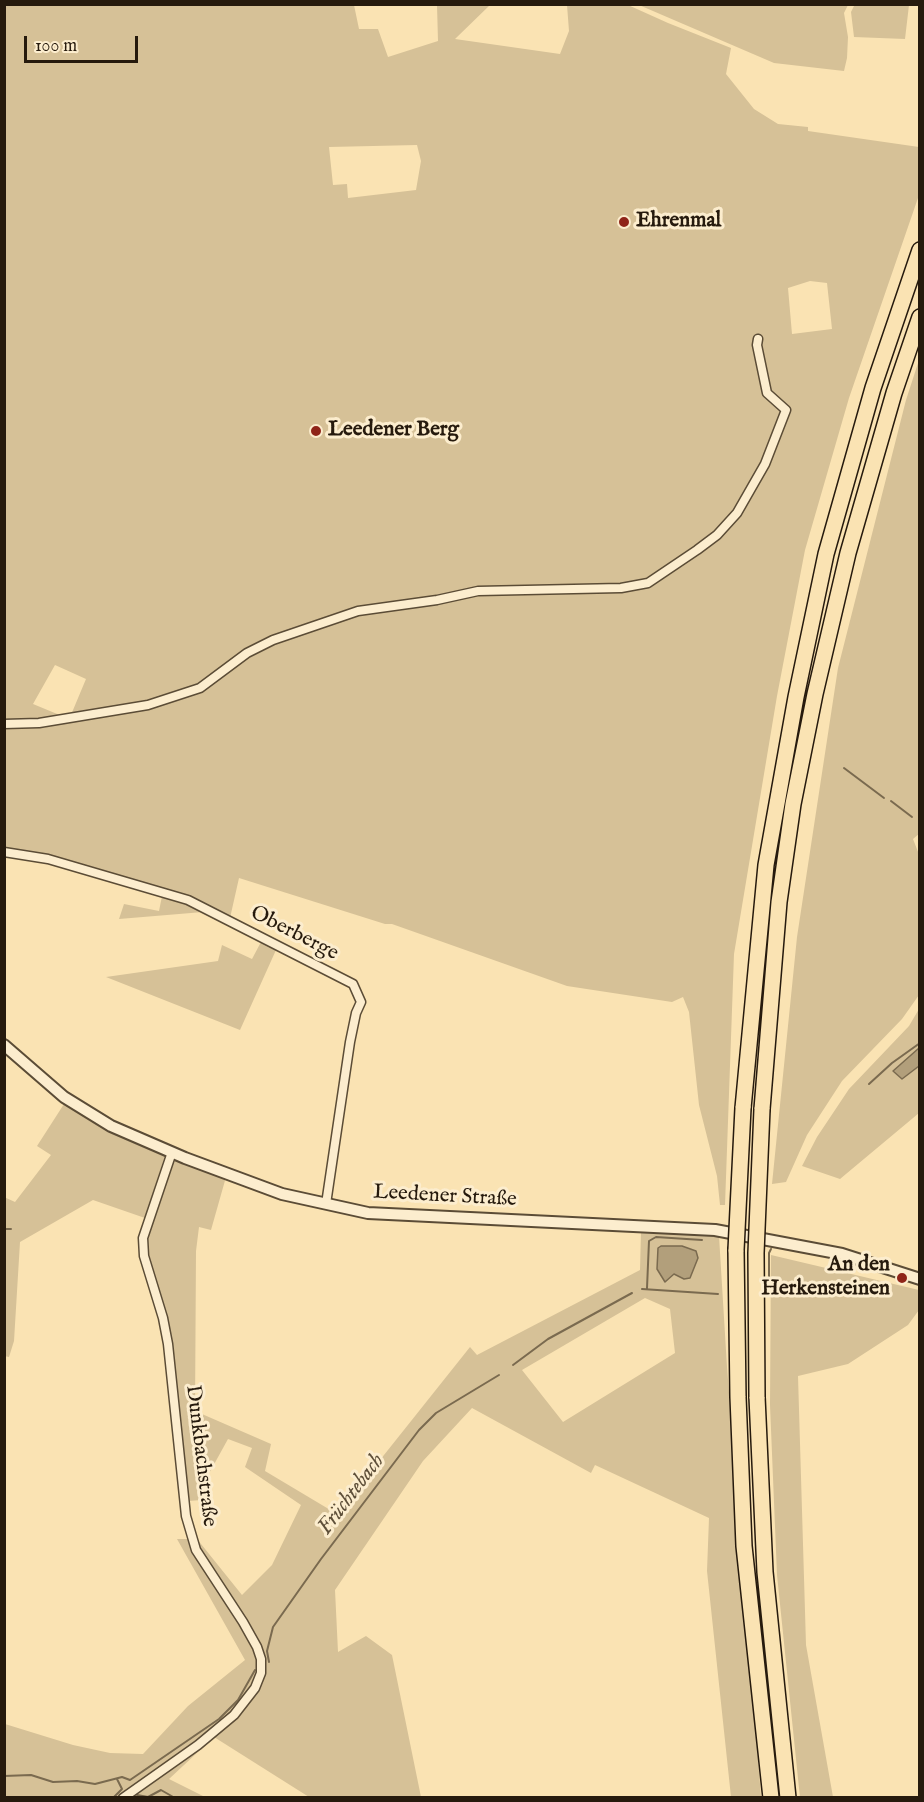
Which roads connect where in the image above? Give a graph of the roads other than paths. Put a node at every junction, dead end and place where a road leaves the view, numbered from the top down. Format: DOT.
graph roads {
  1 [pos="920,250"];
  2 [pos="920,317"];
  3 [pos="758,339"];
  4 [pos="4,724"];
  5 [pos="4,852"];
  6 [pos="4,1045"];
  7 [pos="172,1152"];
  8 [pos="326,1204"];
  9 [pos="920,1279"];
  10 [pos="123,1797"];
  11 [pos="771,1797"];
  12 [pos="788,1797"];
  1 -- 11 [label="highway, bridge"];
  2 -- 12 [label="highway, bridge"];
  3 -- 4 [label="street"];
  5 -- 8 [label="street, Oberberge"];
  6 -- 7 [label="street, Leedener Straße"];
  7 -- 8 [label="street, Leedener Straße"];
  7 -- 10 [label="street, Dunkbachstraße"];
  8 -- 9 [label="street, Leedener Straße"];
}
